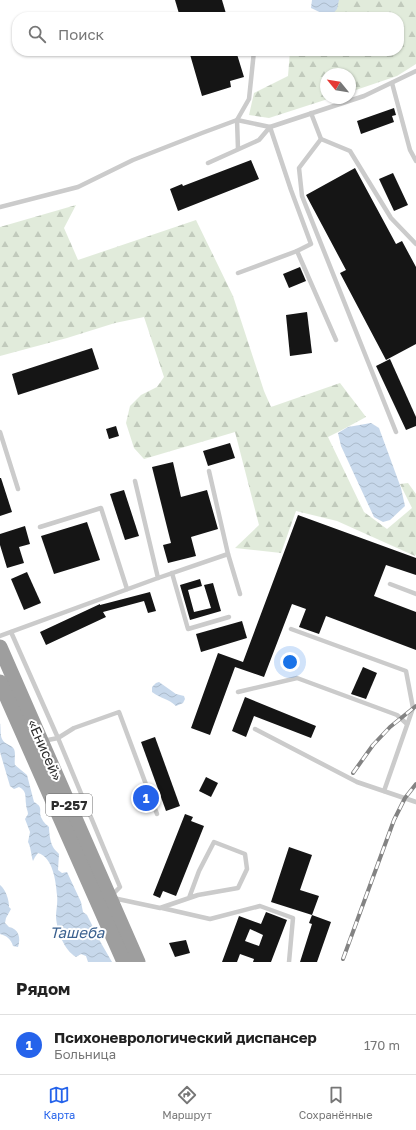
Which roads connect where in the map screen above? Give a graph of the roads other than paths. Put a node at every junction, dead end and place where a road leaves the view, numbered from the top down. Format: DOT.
graph roads {
  1 [pos="253,56"];
  2 [pos="416,72"];
  3 [pos="392,83"];
  4 [pos="311,113"];
  5 [pos="237,120"];
  6 [pos="270,127"];
  7 [pos="321,139"];
  8 [pos="238,149"];
  9 [pos="416,161"];
  10 [pos="208,162"];
  11 [pos="0,207"];
  12 [pos="416,244"];
  13 [pos="297,250"];
  14 [pos="238,273"];
  15 [pos="336,340"];
  16 [pos="0,432"];
  17 [pos="396,432"];
  18 [pos="209,471"];
  19 [pos="135,481"];
  20 [pos="18,489"];
  21 [pos="40,527"];
  22 [pos="228,554"];
  23 [pos="172,573"];
  24 [pos="158,578"];
  25 [pos="390,584"];
  26 [pos="127,589"];
  27 [pos="240,594"];
  28 [pos="416,594"];
  29 [pos="228,617"];
  30 [pos="291,629"];
  31 [pos="11,632"];
  32 [pos="0,636"];
  33 [pos="0,647"];
  34 [pos="0,682"];
  35 [pos="238,692"];
  36 [pos="416,700"];
  37 [pos="413,708"];
  38 [pos="407,724"];
  39 [pos="256,729"];
  40 [pos="58,738"];
  41 [pos="41,741"];
  42 [pos="384,791"];
  43 [pos="416,802"];
  44 [pos="157,814"];
  45 [pos="110,897"];
  46 [pos="189,898"];
  47 [pos="160,908"];
  48 [pos="124,962"];
  49 [pos="138,962"];
  50 [pos="289,962"];
  1 -- 5 [label="lane"];
  2 -- 3 [label="lane"];
  3 -- 4 [label="lane"];
  3 -- 9 [label="lane"];
  4 -- 6 [label="lane"];
  4 -- 7 [label="lane"];
  5 -- 6 [label="lane"];
  5 -- 8 [label="lane"];
  5 -- 11 [label="lane"];
  6 -- 8 [label="lane"];
  6 -- 13 [label="lane"];
  7 -- 12 [label="lane"];
  7 -- 17 [label="lane"];
  8 -- 10 [label="lane"];
  13 -- 14 [label="lane"];
  13 -- 15 [label="lane"];
  16 -- 20 [label="lane"];
  18 -- 22 [label="lane"];
  19 -- 24 [label="lane"];
  21 -- 26 [label="lane"];
  22 -- 23 [label="lane"];
  22 -- 27 [label="lane"];
  23 -- 24 [label="lane"];
  23 -- 29 [label="lane"];
  24 -- 26 [label="lane"];
  25 -- 28 [label="lane"];
  26 -- 31 [label="lane"];
  30 -- 37 [label="lane"];
  31 -- 32 [label="lane"];
  31 -- 40 [label="lane"];
  33 -- 41 [label="highway, «Енисей» / Р-257"];
  34 -- 48 [label="highway, «Енисей» / Р-257"];
  35 -- 38 [label="lane"];
  36 -- 37 [label="lane"];
  37 -- 38 [label="lane"];
  38 -- 42 [label="lane"];
  39 -- 42 [label="lane"];
  40 -- 41 [label="lane"];
  40 -- 44 [label="lane"];
  40 -- 45 [label="lane"];
  41 -- 45 [label="highway, «Енисей» / Р-257"];
  42 -- 43 [label="lane"];
  45 -- 47 [label="lane"];
  45 -- 49 [label="highway, «Енисей» / Р-257"];
  46 -- 46 [label="lane"];
  46 -- 47 [label="lane"];
  47 -- 50 [label="lane"];
}
